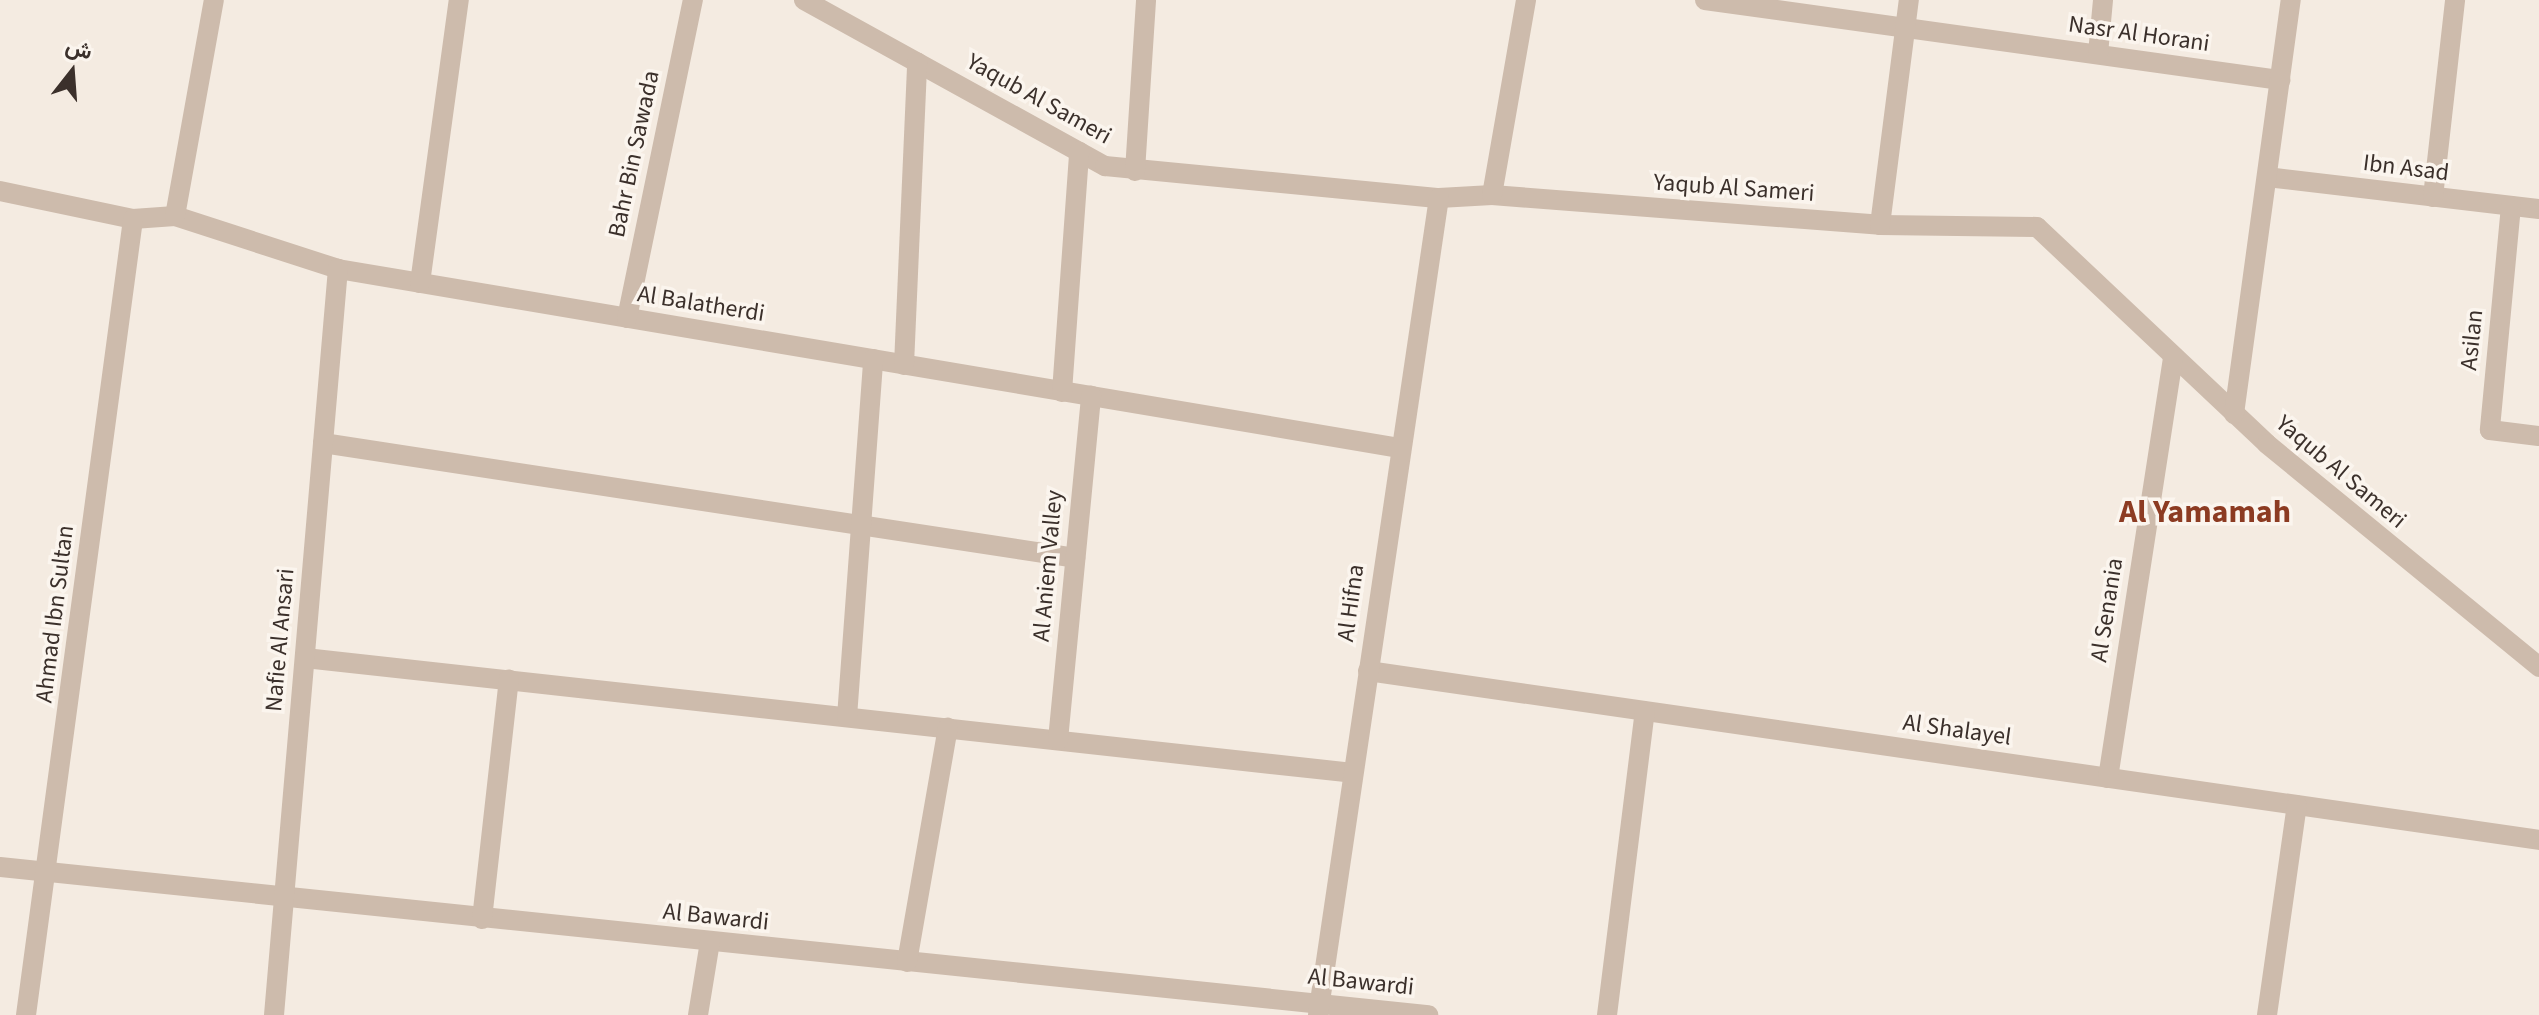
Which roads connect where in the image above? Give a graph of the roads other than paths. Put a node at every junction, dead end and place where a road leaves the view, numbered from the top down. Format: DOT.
graph roads {
  1 [pos="214,0"];
  2 [pos="459,0"];
  3 [pos="693,0"];
  4 [pos="804,0"];
  5 [pos="1146,0"];
  6 [pos="1526,0"];
  7 [pos="1705,0"];
  8 [pos="1909,0"];
  9 [pos="2103,0"];
  10 [pos="2291,0"];
  11 [pos="2455,0"];
  12 [pos="838,9"];
  13 [pos="1906,28"];
  14 [pos="2098,54"];
  15 [pos="917,62"];
  16 [pos="2280,80"];
  17 [pos="1079,152"];
  18 [pos="1135,171"];
  19 [pos="2267,177"];
  20 [pos="0,191"];
  21 [pos="1492,195"];
  22 [pos="2433,197"];
  23 [pos="1439,198"];
  24 [pos="2511,206"];
  25 [pos="2539,209"];
  26 [pos="175,216"];
  27 [pos="133,219"];
  28 [pos="1880,225"];
  29 [pos="338,269"];
  30 [pos="420,283"];
  31 [pos="627,318"];
  32 [pos="2173,356"];
  33 [pos="873,359"];
  34 [pos="904,365"];
  35 [pos="1062,392"];
  36 [pos="1091,396"];
  37 [pos="2234,414"];
  38 [pos="2539,436"];
  39 [pos="323,443"];
  40 [pos="1400,448"];
  41 [pos="861,525"];
  42 [pos="1075,558"];
  43 [pos="305,658"];
  44 [pos="2539,667"];
  45 [pos="1368,671"];
  46 [pos="509,680"];
  47 [pos="1645,711"];
  48 [pos="847,717"];
  49 [pos="948,728"];
  50 [pos="1058,740"];
  51 [pos="1353,773"];
  52 [pos="2108,778"];
  53 [pos="2297,805"];
  54 [pos="2539,840"];
  55 [pos="0,867"];
  56 [pos="47,876"];
  57 [pos="284,900"];
  58 [pos="482,919"];
  59 [pos="710,942"];
  60 [pos="907,962"];
  61 [pos="1319,1010"];
  62 [pos="26,1015"];
  63 [pos="274,1015"];
  64 [pos="698,1015"];
  65 [pos="1428,1015"];
  66 [pos="1607,1015"];
  67 [pos="2267,1015"];
  1 -- 26 [label="street"];
  2 -- 30 [label="street"];
  3 -- 31 [label="street, Bahr Bin Sawada"];
  4 -- 12 [label="street, Yaqub Al Sameri"];
  5 -- 18 [label="street"];
  6 -- 21 [label="street"];
  7 -- 13 [label="street, Nasr Al Horani"];
  8 -- 13 [label="street"];
  9 -- 14 [label="street"];
  10 -- 16 [label="street"];
  11 -- 22 [label="street"];
  12 -- 15 [label="street, Yaqub Al Sameri"];
  13 -- 14 [label="street, Nasr Al Horani"];
  13 -- 28 [label="street"];
  14 -- 16 [label="street, Nasr Al Horani"];
  15 -- 17 [label="street, Yaqub Al Sameri"];
  15 -- 34 [label="street"];
  16 -- 19 [label="street"];
  17 -- 18 [label="street, Yaqub Al Sameri"];
  17 -- 35 [label="street"];
  18 -- 23 [label="street, Yaqub Al Sameri"];
  19 -- 22 [label="street, Ibn Asad"];
  19 -- 37 [label="street"];
  20 -- 27 [label="street, Al Balatherdi"];
  21 -- 23 [label="street, Yaqub Al Sameri"];
  21 -- 28 [label="street, Yaqub Al Sameri"];
  22 -- 24 [label="street, Ibn Asad"];
  23 -- 40 [label="street, Al Hifna"];
  24 -- 25 [label="street, Ibn Asad"];
  24 -- 38 [label="street, Asilan"];
  26 -- 27 [label="street, Al Balatherdi"];
  26 -- 29 [label="street, Al Balatherdi"];
  27 -- 56 [label="street, Ahmad Ibn Sultan"];
  28 -- 32 [label="street, Yaqub Al Sameri"];
  29 -- 30 [label="street, Al Balatherdi"];
  29 -- 39 [label="street, Nafie Al Ansari"];
  30 -- 31 [label="street, Al Balatherdi"];
  31 -- 33 [label="street, Al Balatherdi"];
  32 -- 37 [label="street, Yaqub Al Sameri"];
  32 -- 52 [label="street, Al Senania"];
  33 -- 34 [label="street, Al Balatherdi"];
  33 -- 41 [label="street"];
  34 -- 35 [label="street, Al Balatherdi"];
  35 -- 36 [label="street, Al Balatherdi"];
  36 -- 40 [label="street, Al Balatherdi"];
  36 -- 42 [label="street, Al Aniem Valley"];
  37 -- 44 [label="street, Yaqub Al Sameri"];
  39 -- 41 [label="street"];
  39 -- 43 [label="street, Nafie Al Ansari"];
  40 -- 45 [label="street, Al Hifna"];
  41 -- 42 [label="street"];
  41 -- 48 [label="street"];
  42 -- 50 [label="street, Al Aniem Valley"];
  43 -- 46 [label="street"];
  43 -- 57 [label="street, Nafie Al Ansari"];
  45 -- 47 [label="street, Al Shalayel"];
  45 -- 51 [label="street, Al Hifna"];
  46 -- 48 [label="street"];
  46 -- 58 [label="street"];
  47 -- 52 [label="street, Al Shalayel"];
  47 -- 66 [label="street"];
  48 -- 49 [label="street"];
  49 -- 50 [label="street"];
  49 -- 60 [label="street"];
  50 -- 51 [label="street"];
  51 -- 61 [label="street, Al Hifna"];
  52 -- 53 [label="street, Al Shalayel"];
  53 -- 54 [label="street, Al Shalayel"];
  53 -- 67 [label="street"];
  55 -- 56 [label="street, Al Bawardi"];
  56 -- 57 [label="street, Al Bawardi"];
  56 -- 62 [label="street, Ahmad Ibn Sultan"];
  57 -- 58 [label="street, Al Bawardi"];
  57 -- 63 [label="street, Nafie Al Ansari"];
  58 -- 59 [label="street, Al Bawardi"];
  59 -- 60 [label="street, Al Bawardi"];
  59 -- 64 [label="street"];
  60 -- 61 [label="street, Al Bawardi"];
  61 -- 65 [label="street, Al Bawardi"];
}
